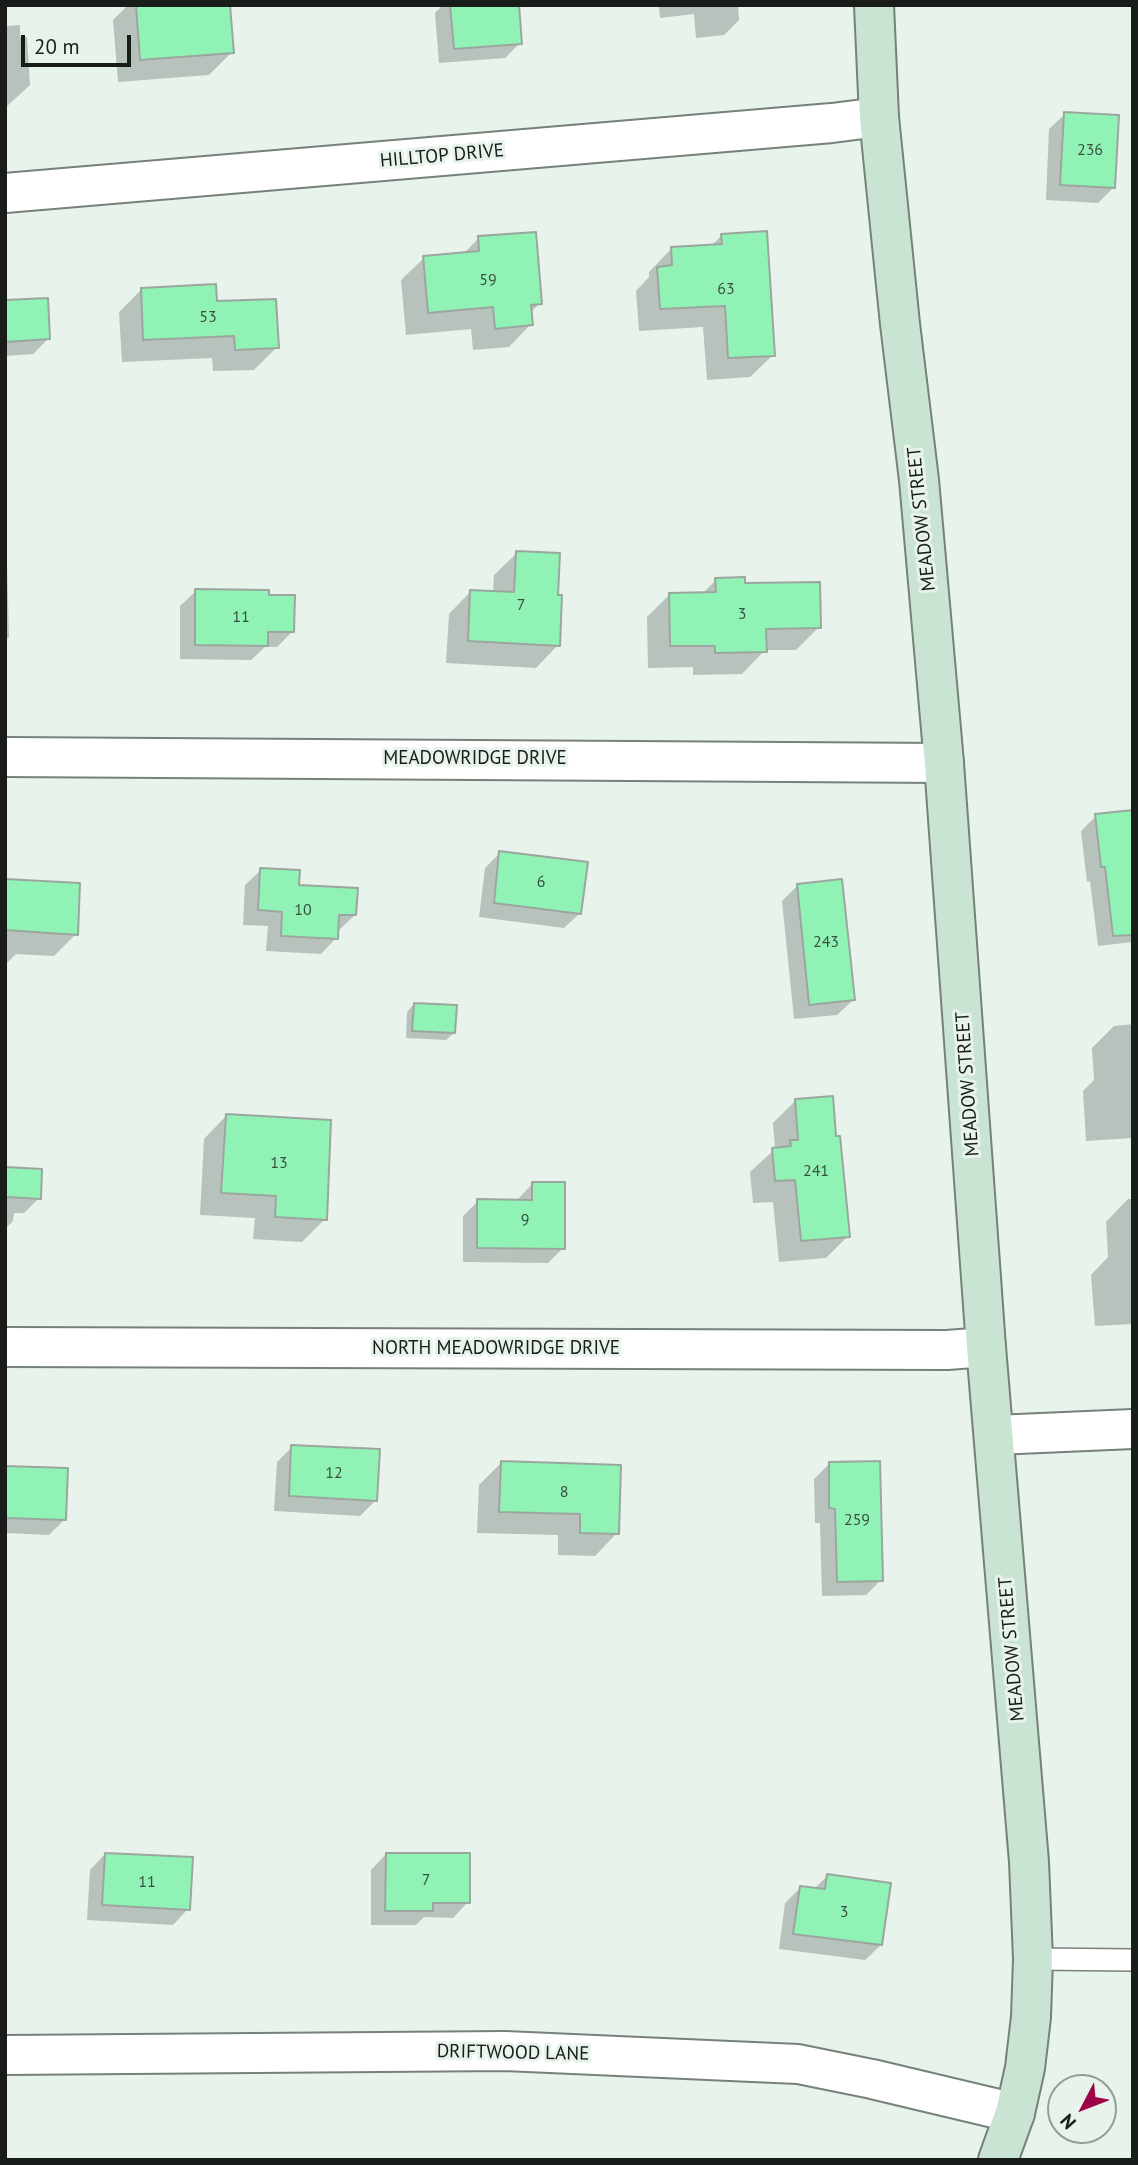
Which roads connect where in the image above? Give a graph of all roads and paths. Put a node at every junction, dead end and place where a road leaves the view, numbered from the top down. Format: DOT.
graph roads {
  1 [pos="874,5"];
  2 [pos="878,117"];
  3 [pos="5,193"];
  4 [pos="5,757"];
  5 [pos="944,763"];
  6 [pos="5,1347"];
  7 [pos="986,1347"];
  8 [pos="1133,1430"];
  9 [pos="995,1435"];
  10 [pos="1033,1959"];
  11 [pos="1133,1960"];
  12 [pos="5,2055"];
  13 [pos="1014,2113"];
  14 [pos="998,2160"];
  1 -- 2 [label="street, MEADOW STREET"];
  2 -- 3 [label="street, HILLTOP DRIVE"];
  2 -- 5 [label="street, MEADOW STREET"];
  4 -- 5 [label="street, MEADOWRIDGE DRIVE"];
  5 -- 7 [label="street, MEADOW STREET"];
  6 -- 7 [label="street, NORTH MEADOWRIDGE DRIVE"];
  7 -- 9 [label="street, MEADOW STREET"];
  8 -- 9 [label="street"];
  9 -- 10 [label="street, MEADOW STREET"];
  10 -- 11 [label="lane"];
  10 -- 13 [label="street, MEADOW STREET"];
  12 -- 13 [label="street, DRIFTWOOD LANE"];
  13 -- 14 [label="street, MEADOW STREET"];
}
